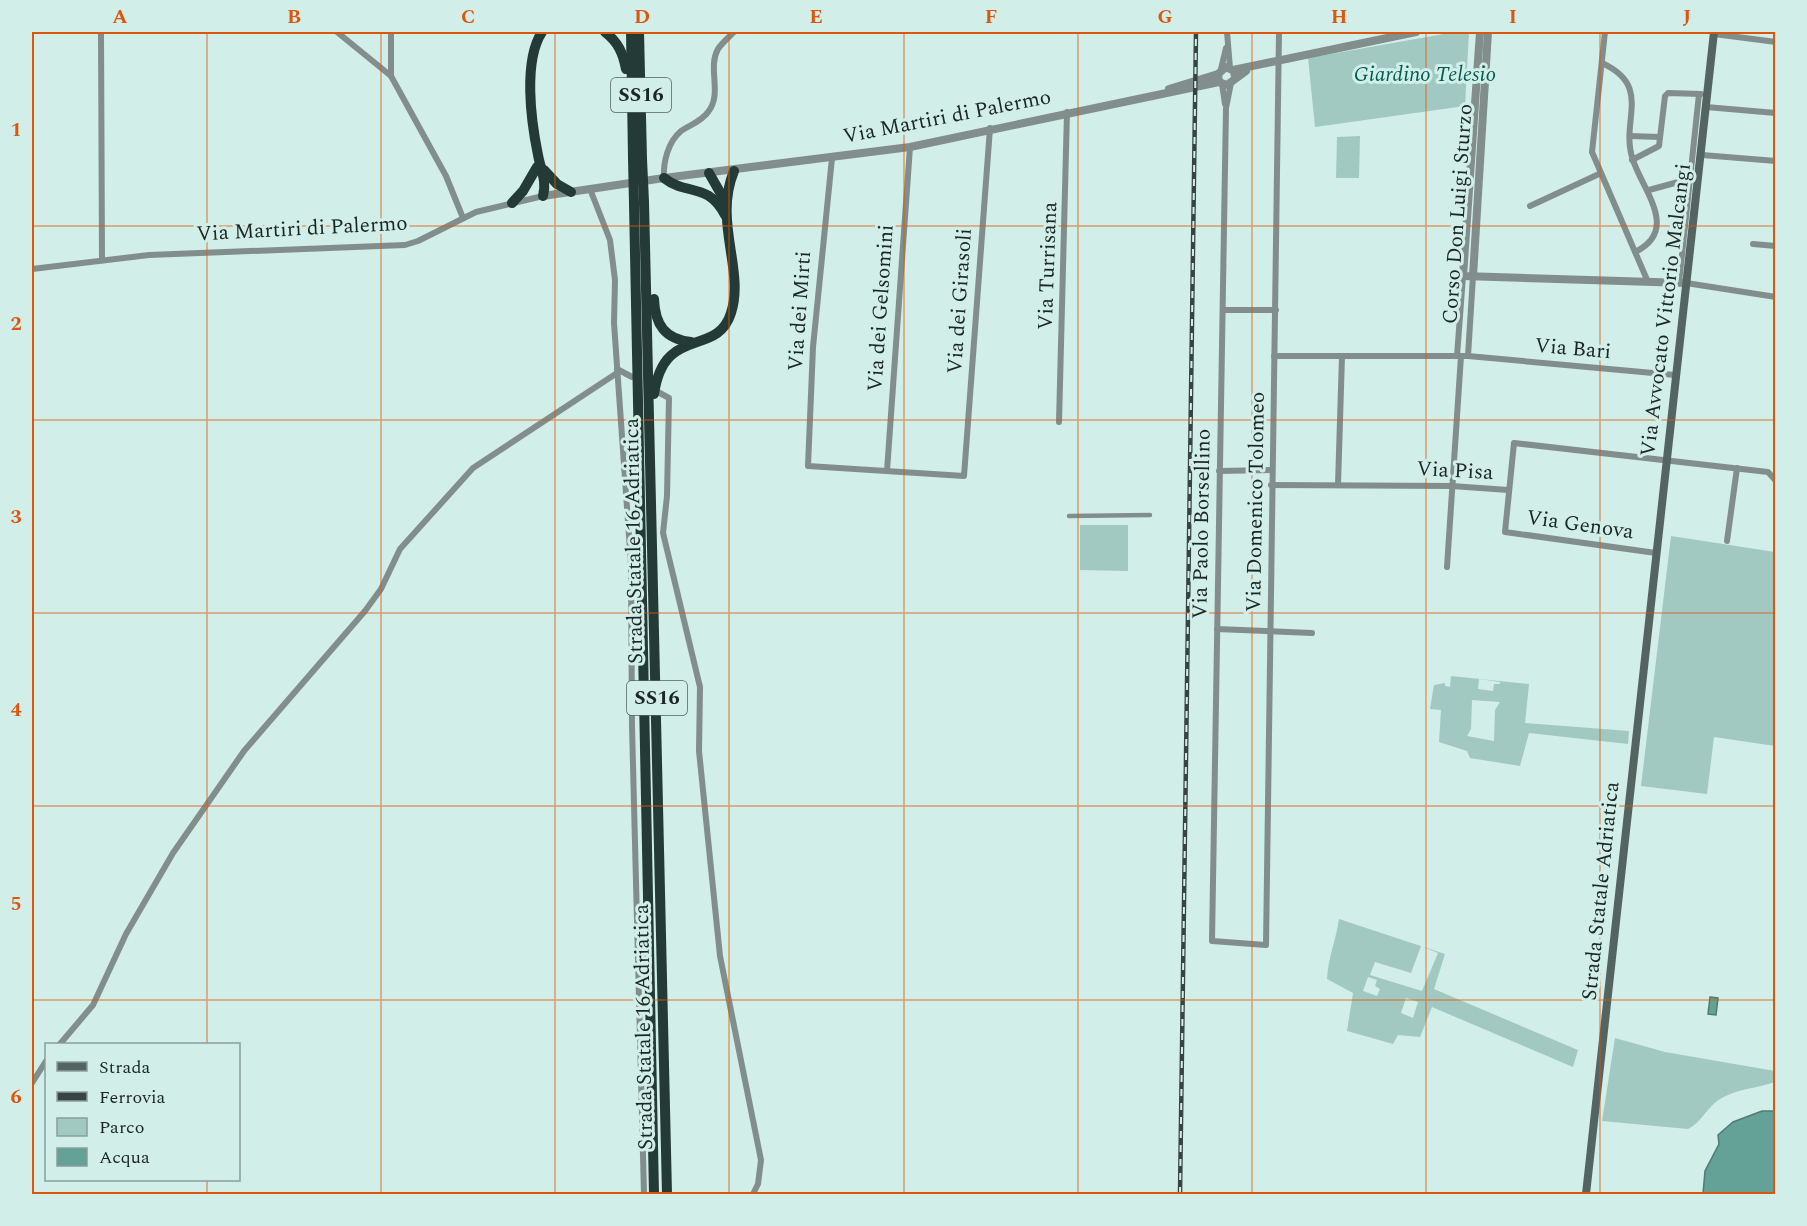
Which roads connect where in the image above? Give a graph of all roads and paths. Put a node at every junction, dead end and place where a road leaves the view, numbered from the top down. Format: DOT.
graph roads {
  1 [pos="101,32"];
  2 [pos="337,32"];
  3 [pos="391,32"];
  4 [pos="542,32"];
  5 [pos="605,32"];
  6 [pos="631,32"];
  7 [pos="639,32"];
  8 [pos="734,32"];
  9 [pos="1227,32"];
  10 [pos="1279,32"];
  11 [pos="1378,32"];
  12 [pos="1416,32"];
  13 [pos="1480,32"];
  14 [pos="1488,32"];
  15 [pos="1605,32"];
  16 [pos="1714,33"];
  17 [pos="1377,40"];
  18 [pos="1776,42"];
  19 [pos="1227,45"];
  20 [pos="1279,60"];
  21 [pos="1602,63"];
  22 [pos="1232,75"];
  23 [pos="391,76"];
  24 [pos="1220,77"];
  25 [pos="1703,95"];
  26 [pos="632,99"];
  27 [pos="1706,107"];
  28 [pos="1226,108"];
  29 [pos="1067,112"];
  30 [pos="1776,113"];
  31 [pos="990,129"];
  32 [pos="1630,136"];
  33 [pos="1660,137"];
  34 [pos="910,147"];
  35 [pos="1702,155"];
  36 [pos="638,158"];
  37 [pos="832,158"];
  38 [pos="1632,160"];
  39 [pos="1776,161"];
  40 [pos="539,163"];
  41 [pos="734,171"];
  42 [pos="709,173"];
  43 [pos="1599,174"];
  44 [pos="1699,176"];
  45 [pos="664,178"];
  46 [pos="1690,179"];
  47 [pos="590,189"];
  48 [pos="1649,190"];
  49 [pos="571,192"];
  50 [pos="711,195"];
  51 [pos="543,196"];
  52 [pos="726,202"];
  53 [pos="512,203"];
  54 [pos="639,203"];
  55 [pos="1530,206"];
  56 [pos="726,215"];
  57 [pos="463,218"];
  58 [pos="645,224"];
  59 [pos="1753,244"];
  60 [pos="1776,246"];
  61 [pos="1635,252"];
  62 [pos="102,260"];
  63 [pos="32,269"];
  64 [pos="1463,276"];
  65 [pos="1473,276"];
  66 [pos="1648,282"];
  67 [pos="1683,283"];
  68 [pos="1776,297"];
  69 [pos="1223,310"];
  70 [pos="1276,310"];
  71 [pos="692,342"];
  72 [pos="1275,356"];
  73 [pos="1342,356"];
  74 [pos="1462,356"];
  75 [pos="617,371"];
  76 [pos="1675,375"];
  77 [pos="632,377"];
  78 [pos="658,392"];
  79 [pos="1059,422"];
  80 [pos="650,424"];
  81 [pos="1666,463"];
  82 [pos="1737,468"];
  83 [pos="1272,470"];
  84 [pos="887,471"];
  85 [pos="1219,471"];
  86 [pos="1776,481"];
  87 [pos="1271,485"];
  88 [pos="1338,485"];
  89 [pos="1452,486"];
  90 [pos="1508,490"];
  91 [pos="1150,515"];
  92 [pos="1070,516"];
  93 [pos="1726,541"];
  94 [pos="1656,553"];
  95 [pos="1447,567"];
  96 [pos="1652,592"];
  97 [pos="1217,629"];
  98 [pos="1270,631"];
  99 [pos="1312,633"];
  100 [pos="1266,945"];
  101 [pos="61,1043"];
  102 [pos="45,1063"];
  103 [pos="32,1083"];
  104 [pos="644,1194"];
  105 [pos="654,1194"];
  106 [pos="667,1194"];
  107 [pos="753,1194"];
  108 [pos="1586,1194"];
  1 -- 62 [label="street"];
  2 -- 23 [label="street"];
  3 -- 23 [label="street"];
  4 -- 40 [label="highway"];
  5 -- 26 [label="highway, SS16"];
  6 -- 26 [label="highway, Strada Statale 16 Adriatica / SS16"];
  7 -- 36 [label="highway, Strada Statale 16 Adriatica / SS16"];
  8 -- 45 [label="street"];
  9 -- 19 [label="street"];
  10 -- 20 [label="street, Via Domenico Tolomeo"];
  11 -- 17 [label="street"];
  12 -- 17 [label="street"];
  13 -- 64 [label="street, Corso Don Luigi Sturzo"];
  14 -- 65 [label="street, Corso Don Luigi Sturzo"];
  15 -- 21 [label="street"];
  16 -- 18 [label="street"];
  16 -- 25 [label="main road, Via Avvocato Vittorio Malcangi"];
  17 -- 20 [label="street"];
  19 -- 22 [label="street, Via Paolo Borsellino"];
  19 -- 24 [label="street"];
  20 -- 22 [label="street"];
  20 -- 70 [label="street, Via Domenico Tolomeo"];
  21 -- 32 [label="street"];
  21 -- 43 [label="street"];
  22 -- 24 [label="street"];
  22 -- 24 [label="street"];
  22 -- 28 [label="street, Via Paolo Borsellino"];
  23 -- 57 [label="street"];
  24 -- 28 [label="street, Via Paolo Borsellino"];
  24 -- 29 [label="street, Via Martiri di Palermo"];
  25 -- 27 [label="main road, Via Avvocato Vittorio Malcangi"];
  25 -- 33 [label="street"];
  25 -- 46 [label="street, Via Avvocato Vittorio Malcangi"];
  26 -- 36 [label="highway, Strada Statale 16 Adriatica / SS16"];
  27 -- 30 [label="street"];
  27 -- 35 [label="main road, Via Avvocato Vittorio Malcangi"];
  28 -- 69 [label="street, Via Paolo Borsellino"];
  29 -- 31 [label="street, Via Martiri di Palermo"];
  29 -- 79 [label="street, Via Turrisana"];
  31 -- 34 [label="street, Via Martiri di Palermo"];
  31 -- 84 [label="street, Via dei Girasoli"];
  32 -- 33 [label="street"];
  32 -- 38 [label="street"];
  33 -- 38 [label="street"];
  34 -- 37 [label="street, Via Martiri di Palermo"];
  34 -- 84 [label="street, Via dei Gelsomini"];
  35 -- 39 [label="street"];
  35 -- 44 [label="main road, Via Avvocato Vittorio Malcangi"];
  36 -- 54 [label="highway, Strada Statale 16 Adriatica / SS16, bridge"];
  37 -- 41 [label="street, Via Martiri di Palermo"];
  37 -- 84 [label="street, Via dei Mirti"];
  38 -- 48 [label="street"];
  40 -- 49 [label="highway"];
  40 -- 51 [label="highway"];
  40 -- 53 [label="highway"];
  41 -- 42 [label="street, Via Martiri di Palermo"];
  41 -- 52 [label="highway, SS16"];
  42 -- 45 [label="street, Via Martiri di Palermo"];
  42 -- 50 [label="highway"];
  42 -- 52 [label="highway"];
  43 -- 55 [label="street"];
  43 -- 61 [label="street"];
  44 -- 46 [label="street"];
  44 -- 67 [label="main road, Via Avvocato Vittorio Malcangi"];
  45 -- 47 [label="street, Via Martiri di Palermo"];
  45 -- 50 [label="highway"];
  46 -- 48 [label="street"];
  46 -- 67 [label="street, Via Avvocato Vittorio Malcangi"];
  47 -- 49 [label="street, Via Martiri di Palermo"];
  47 -- 75 [label="street"];
  48 -- 61 [label="street"];
  49 -- 51 [label="street, Via Martiri di Palermo"];
  50 -- 56 [label="highway"];
  51 -- 53 [label="street, Via Martiri di Palermo"];
  52 -- 56 [label="highway, SS16"];
  53 -- 57 [label="street, Via Martiri di Palermo"];
  54 -- 58 [label="highway, Strada Statale 16 Adriatica / SS16"];
  54 -- 105 [label="highway, Strada Statale 16 Adriatica / SS16"];
  56 -- 71 [label="highway, SS16"];
  57 -- 62 [label="street, Via Martiri di Palermo"];
  58 -- 71 [label="highway, SS16"];
  58 -- 80 [label="highway, Strada Statale 16 Adriatica / SS16"];
  59 -- 60 [label="street"];
  61 -- 66 [label="street"];
  62 -- 63 [label="street, Via Martiri di Palermo"];
  64 -- 65 [label="street"];
  64 -- 74 [label="street, Corso Don Luigi Sturzo"];
  65 -- 66 [label="street"];
  65 -- 74 [label="street, Corso Don Luigi Sturzo"];
  66 -- 67 [label="street"];
  67 -- 68 [label="street"];
  67 -- 76 [label="main road, Via Avvocato Vittorio Malcangi"];
  69 -- 70 [label="street"];
  69 -- 85 [label="street, Via Paolo Borsellino"];
  70 -- 72 [label="street, Via Domenico Tolomeo"];
  71 -- 80 [label="highway, SS16"];
  72 -- 73 [label="street, Via Bari"];
  72 -- 83 [label="street, Via Domenico Tolomeo"];
  73 -- 74 [label="street, Via Bari"];
  73 -- 88 [label="street"];
  74 -- 76 [label="street, Via Bari"];
  74 -- 89 [label="street, Corso Don Luigi Sturzo"];
  75 -- 77 [label="street"];
  75 -- 101 [label="street"];
  75 -- 104 [label="street"];
  76 -- 81 [label="main road, Via Avvocato Vittorio Malcangi"];
  78 -- 107 [label="street"];
  80 -- 106 [label="highway, Strada Statale 16 Adriatica / SS16"];
  81 -- 82 [label="street"];
  81 -- 90 [label="street, Via Pisa"];
  81 -- 94 [label="main road, Via Avvocato Vittorio Malcangi"];
  82 -- 86 [label="street"];
  82 -- 93 [label="street"];
  83 -- 85 [label="street"];
  83 -- 87 [label="street, Via Domenico Tolomeo"];
  85 -- 97 [label="street, Via Paolo Borsellino"];
  87 -- 88 [label="street, Via Pisa"];
  87 -- 98 [label="street, Via Domenico Tolomeo"];
  88 -- 89 [label="street, Via Pisa"];
  89 -- 90 [label="street, Via Pisa"];
  89 -- 95 [label="street, Corso Don Luigi Sturzo"];
  90 -- 94 [label="street, Via Genova"];
  91 -- 92 [label="street"];
  94 -- 96 [label="main road, Via Avvocato Vittorio Malcangi"];
  96 -- 108 [label="main road, Strada Statale Adriatica"];
  97 -- 98 [label="street"];
  97 -- 100 [label="street, Via Paolo Borsellino"];
  98 -- 99 [label="street"];
  98 -- 100 [label="street, Via Domenico Tolomeo"];
  102 -- 103 [label="street"];
}
